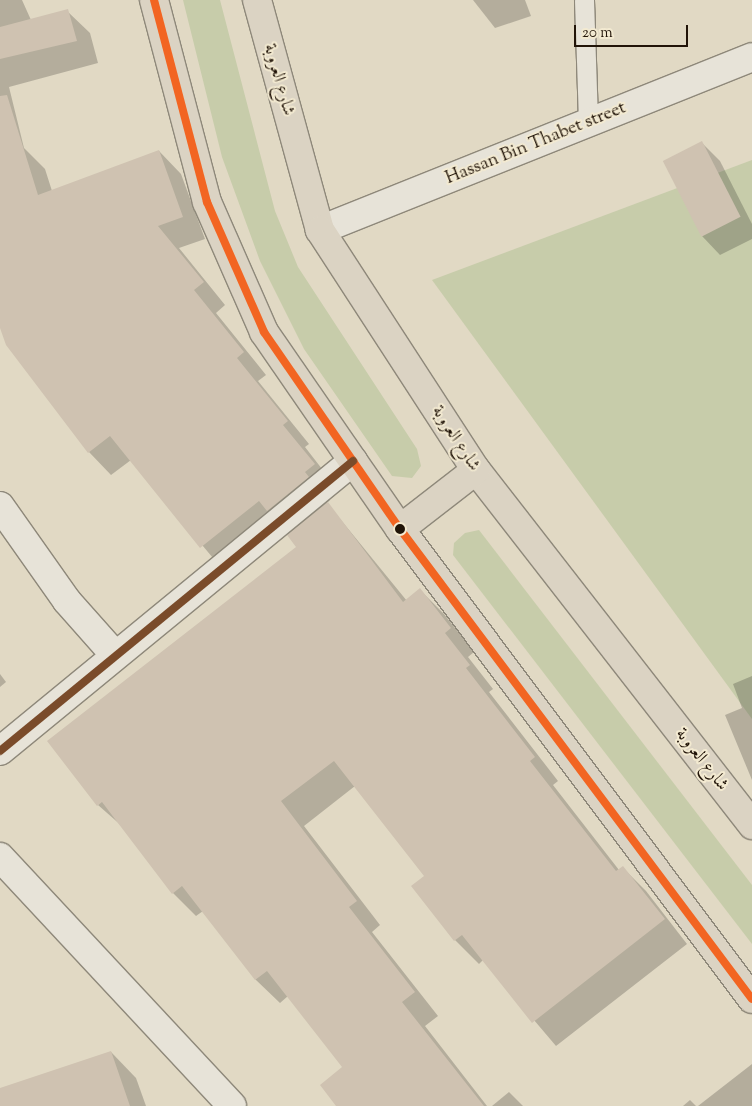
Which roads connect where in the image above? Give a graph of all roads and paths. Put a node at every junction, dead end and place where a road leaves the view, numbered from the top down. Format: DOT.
graph roads {
  1 [pos="154,0"];
  2 [pos="257,0"];
  3 [pos="584,0"];
  4 [pos="752,57"];
  5 [pos="588,123"];
  6 [pos="320,230"];
  7 [pos="353,461"];
  8 [pos="476,470"];
  9 [pos="0,506"];
  10 [pos="400,530"];
  11 [pos="114,654"];
  12 [pos="0,751"];
  13 [pos="752,825"];
  14 [pos="0,857"];
  15 [pos="752,999"];
  16 [pos="232,1106"];
  1 -- 7 [label="main road"];
  2 -- 6 [label="main road, شارع العروبة"];
  3 -- 5 [label="lane"];
  4 -- 5 [label="street, Hassan Bin Thabet street"];
  5 -- 6 [label="street, Hassan Bin Thabet street"];
  6 -- 8 [label="main road, شارع العروبة"];
  7 -- 10 [label="main road"];
  7 -- 11 [label="street"];
  8 -- 10 [label="main road"];
  8 -- 13 [label="main road, شارع العروبة"];
  9 -- 11 [label="street"];
  10 -- 15 [label="main road"];
  11 -- 12 [label="street"];
  14 -- 16 [label="street"];
}
